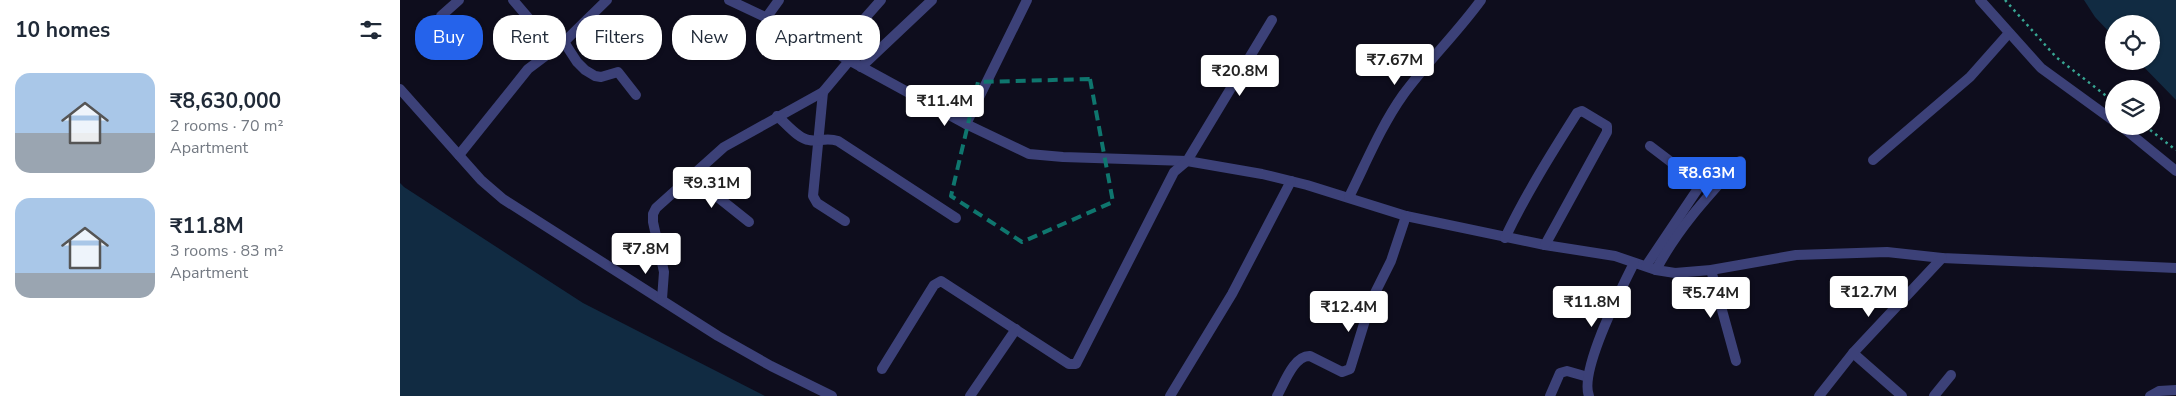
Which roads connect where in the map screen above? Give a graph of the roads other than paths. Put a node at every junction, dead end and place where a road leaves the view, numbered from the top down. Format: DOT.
graph roads {
  1 [pos="459,0"];
  2 [pos="513,0"];
  3 [pos="607,0"];
  4 [pos="729,0"];
  5 [pos="779,0"];
  6 [pos="881,0"];
  7 [pos="932,0"];
  8 [pos="1027,0"];
  9 [pos="1481,0"];
  10 [pos="1980,0"];
  11 [pos="441,15"];
  12 [pos="526,15"];
  13 [pos="760,15"];
  14 [pos="768,15"];
  15 [pos="868,15"];
  16 [pos="1272,20"];
  17 [pos="2009,33"];
  18 [pos="566,40"];
  19 [pos="566,45"];
  20 [pos="538,60"];
  21 [pos="849,61"];
  22 [pos="861,67"];
  23 [pos="400,89"];
  24 [pos="823,92"];
  25 [pos="636,95"];
  26 [pos="2105,114"];
  27 [pos="777,116"];
  28 [pos="966,124"];
  29 [pos="2132,135"];
  30 [pos="819,139"];
  31 [pos="1650,146"];
  32 [pos="459,155"];
  33 [pos="1873,160"];
  34 [pos="1187,161"];
  35 [pos="1740,162"];
  36 [pos="2176,171"];
  37 [pos="690,175"];
  38 [pos="1291,181"];
  39 [pos="1348,197"];
  40 [pos="1406,216"];
  41 [pos="956,218"];
  42 [pos="846,221"];
  43 [pos="749,222"];
  44 [pos="1505,238"];
  45 [pos="1545,245"];
  46 [pos="1942,258"];
  47 [pos="1634,263"];
  48 [pos="1651,268"];
  49 [pos="2176,268"];
  50 [pos="1711,270"];
  51 [pos="662,299"];
  52 [pos="1016,329"];
  53 [pos="1853,353"];
  54 [pos="1736,362"];
  55 [pos="882,369"];
  56 [pos="1951,376"];
  57 [pos="1588,377"];
  58 [pos="2176,390"];
  59 [pos="832,396"];
  60 [pos="970,396"];
  61 [pos="1170,396"];
  62 [pos="1276,396"];
  63 [pos="1550,396"];
  64 [pos="1589,396"];
  65 [pos="1819,396"];
  66 [pos="1902,396"];
  67 [pos="1934,396"];
  68 [pos="2150,396"];
  1 -- 11 [label="street"];
  2 -- 12 [label="street"];
  3 -- 18 [label="street"];
  4 -- 13 [label="street"];
  5 -- 14 [label="street"];
  6 -- 15 [label="street"];
  7 -- 22 [label="street"];
  8 -- 28 [label="street"];
  9 -- 39 [label="street"];
  10 -- 17 [label="street"];
  16 -- 34 [label="street"];
  17 -- 26 [label="street"];
  17 -- 33 [label="street"];
  19 -- 25 [label="street"];
  20 -- 32 [label="street"];
  21 -- 22 [label="street"];
  21 -- 24 [label="street"];
  22 -- 28 [label="street"];
  23 -- 32 [label="street"];
  24 -- 27 [label="street"];
  24 -- 30 [label="street"];
  27 -- 30 [label="street"];
  27 -- 37 [label="street"];
  28 -- 34 [label="street"];
  29 -- 36 [label="street"];
  30 -- 41 [label="street"];
  30 -- 42 [label="street"];
  31 -- 48 [label="street"];
  32 -- 51 [label="street"];
  34 -- 38 [label="street"];
  34 -- 52 [label="street"];
  35 -- 48 [label="street"];
  37 -- 43 [label="street"];
  37 -- 51 [label="street"];
  38 -- 39 [label="street"];
  38 -- 61 [label="street"];
  39 -- 40 [label="street"];
  40 -- 44 [label="street"];
  40 -- 62 [label="street"];
  44 -- 45 [label="street"];
  44 -- 45 [label="street"];
  45 -- 47 [label="street"];
  46 -- 49 [label="street"];
  46 -- 50 [label="street"];
  46 -- 53 [label="street"];
  47 -- 48 [label="street"];
  47 -- 57 [label="street"];
  48 -- 50 [label="street"];
  50 -- 54 [label="street"];
  51 -- 59 [label="street"];
  52 -- 55 [label="street"];
  52 -- 60 [label="street"];
  53 -- 65 [label="street"];
  53 -- 66 [label="street"];
  56 -- 67 [label="street"];
  57 -- 63 [label="street"];
  57 -- 64 [label="street"];
  58 -- 68 [label="street"];
}
